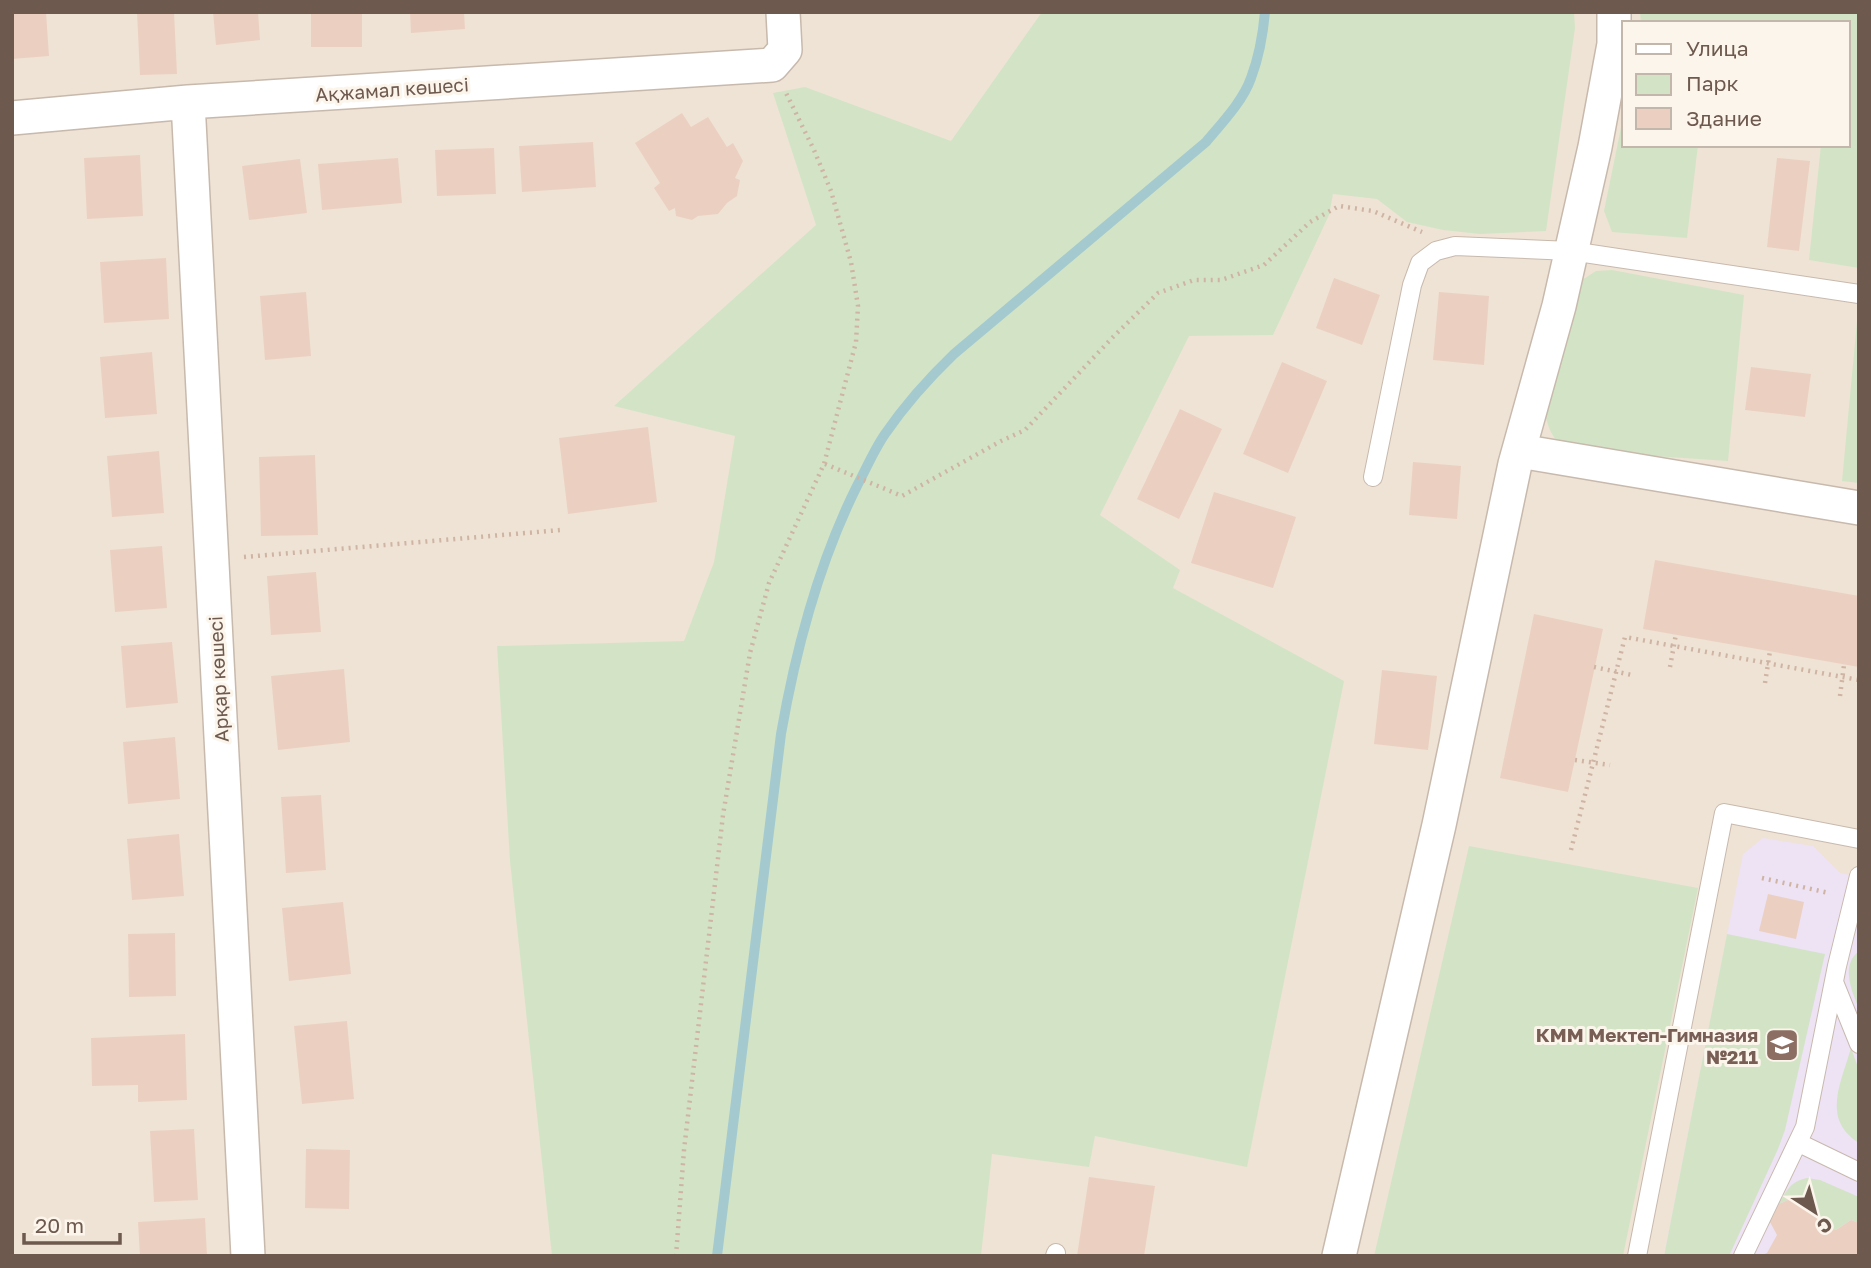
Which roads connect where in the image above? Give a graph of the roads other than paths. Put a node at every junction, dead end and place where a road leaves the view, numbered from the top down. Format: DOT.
graph roads {
  1 [pos="783,12"];
  2 [pos="1614,12"];
  3 [pos="188,102"];
  4 [pos="12,118"];
  5 [pos="1572,251"];
  6 [pos="1859,294"];
  7 [pos="1519,451"];
  8 [pos="1373,477"];
  9 [pos="1859,508"];
  10 [pos="1859,839"];
  11 [pos="1857,890"];
  12 [pos="1859,933"];
  13 [pos="1836,974"];
  14 [pos="1859,1044"];
  15 [pos="1799,1143"];
  16 [pos="1859,1172"];
  17 [pos="248,1256"];
  18 [pos="1339,1256"];
  19 [pos="1637,1256"];
  20 [pos="1743,1256"];
  1 -- 3 [label="street, Ақжамал көшесі"];
  2 -- 5 [label="street"];
  3 -- 4 [label="street, Ақжамал көшесі"];
  3 -- 17 [label="street, Арқар көшесі"];
  5 -- 6 [label="lane"];
  5 -- 7 [label="street"];
  5 -- 8 [label="lane"];
  7 -- 9 [label="street"];
  7 -- 18 [label="street"];
  10 -- 19 [label="lane"];
  11 -- 13 [label="lane"];
  12 -- 13 [label="lane"];
  13 -- 14 [label="lane"];
  13 -- 15 [label="lane"];
  15 -- 16 [label="lane"];
  15 -- 20 [label="lane"];
}
